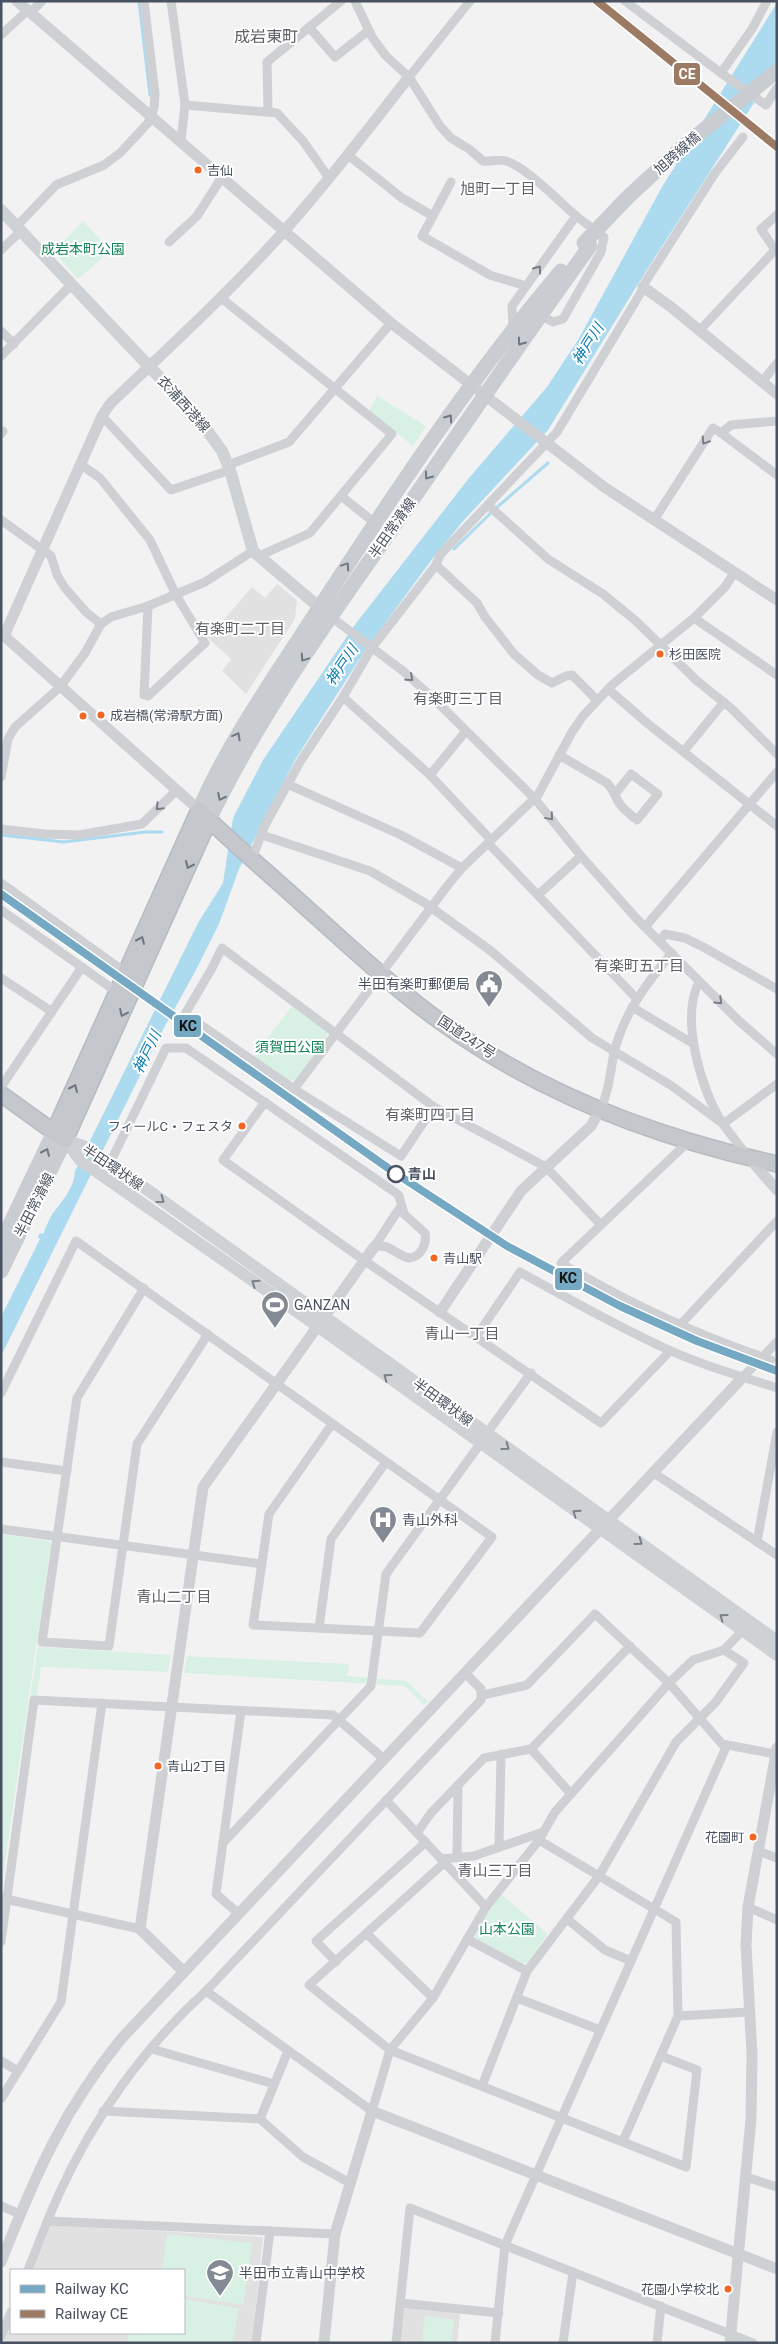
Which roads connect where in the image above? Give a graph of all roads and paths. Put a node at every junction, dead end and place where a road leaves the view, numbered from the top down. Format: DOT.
graph roads {
  1 [pos="17,1"];
  2 [pos="42,1"];
  3 [pos="144,1"];
  4 [pos="171,1"];
  5 [pos="341,1"];
  6 [pos="355,1"];
  7 [pos="470,1"];
  8 [pos="625,1"];
  9 [pos="767,1"];
  10 [pos="28,12"];
  11 [pos="309,27"];
  12 [pos="368,31"];
  13 [pos="1,35"];
  14 [pos="777,71"];
  15 [pos="721,73"];
  16 [pos="409,77"];
  17 [pos="777,77"];
  18 [pos="777,88"];
  19 [pos="185,105"];
  20 [pos="268,112"];
  21 [pos="152,116"];
  22 [pos="743,137"];
  23 [pos="181,141"];
  24 [pos="348,155"];
  25 [pos="222,177"];
  26 [pos="329,178"];
  27 [pos="451,182"];
  28 [pos="1,210"];
  29 [pos="777,215"];
  30 [pos="433,216"];
  31 [pos="576,216"];
  32 [pos="19,228"];
  33 [pos="285,231"];
  34 [pos="169,242"];
  35 [pos="587,244"];
  36 [pos="1,250"];
  37 [pos="71,285"];
  38 [pos="526,286"];
  39 [pos="643,287"];
  40 [pos="221,298"];
  41 [pos="540,315"];
  42 [pos="391,323"];
  43 [pos="513,327"];
  44 [pos="700,330"];
  45 [pos="1,331"];
  46 [pos="14,344"];
  47 [pos="1,356"];
  48 [pos="777,363"];
  49 [pos="150,366"];
  50 [pos="762,382"];
  51 [pos="471,386"];
  52 [pos="336,389"];
  53 [pos="777,394"];
  54 [pos="483,395"];
  55 [pos="102,416"];
  56 [pos="777,421"];
  57 [pos="721,433"];
  58 [pos="548,445"];
  59 [pos="80,464"];
  60 [pos="229,467"];
  61 [pos="777,475"];
  62 [pos="342,496"];
  63 [pos="491,508"];
  64 [pos="1,520"];
  65 [pos="654,520"];
  66 [pos="375,524"];
  67 [pos="42,550"];
  68 [pos="256,553"];
  69 [pos="436,565"];
  70 [pos="734,573"];
  71 [pos="176,595"];
  72 [pos="777,600"];
  73 [pos="148,606"];
  74 [pos="330,616"];
  75 [pos="694,618"];
  76 [pos="101,624"];
  77 [pos="2,636"];
  78 [pos="661,646"];
  79 [pos="372,648"];
  80 [pos="775,672"];
  81 [pos="60,687"];
  82 [pos="608,689"];
  83 [pos="343,698"];
  84 [pos="597,700"];
  85 [pos="724,702"];
  86 [pos="466,731"];
  87 [pos="684,751"];
  88 [pos="777,754"];
  89 [pos="559,755"];
  90 [pos="777,772"];
  91 [pos="430,775"];
  92 [pos="1,777"];
  93 [pos="287,784"];
  94 [pos="177,790"];
  95 [pos="615,794"];
  96 [pos="535,799"];
  97 [pos="750,804"];
  98 [pos="204,815"];
  99 [pos="777,826"];
  100 [pos="1,829"];
  101 [pos="262,835"];
  102 [pos="490,842"];
  103 [pos="580,856"];
  104 [pos="252,859"];
  105 [pos="462,868"];
  106 [pos="1,883"];
  107 [pos="538,895"];
  108 [pos="431,907"];
  109 [pos="1,910"];
  110 [pos="645,926"];
  111 [pos="660,940"];
  112 [pos="672,953"];
  113 [pos="82,968"];
  114 [pos="126,973"];
  115 [pos="380,974"];
  116 [pos="1,978"];
  117 [pos="699,982"];
  118 [pos="777,989"];
  119 [pos="117,992"];
  120 [pos="635,1003"];
  121 [pos="52,1011"];
  122 [pos="336,1034"];
  123 [pos="692,1043"];
  124 [pos="614,1052"];
  125 [pos="777,1054"];
  126 [pos="777,1084"];
  127 [pos="1,1087"];
  128 [pos="294,1089"];
  129 [pos="1,1094"];
  130 [pos="265,1102"];
  131 [pos="434,1107"];
  132 [pos="600,1110"];
  133 [pos="723,1124"];
  134 [pos="60,1136"];
  135 [pos="690,1141"];
  136 [pos="749,1158"];
  137 [pos="108,1162"];
  138 [pos="777,1164"];
  139 [pos="546,1167"];
  140 [pos="777,1190"];
  141 [pos="401,1206"];
  142 [pos="7,1218"];
  143 [pos="394,1218"];
  144 [pos="407,1218"];
  145 [pos="777,1221"];
  146 [pos="601,1225"];
  147 [pos="383,1232"];
  148 [pos="1,1243"];
  149 [pos="374,1247"];
  150 [pos="388,1247"];
  151 [pos="365,1260"];
  152 [pos="1,1270"];
  153 [pos="144,1288"];
  154 [pos="440,1312"];
  155 [pos="320,1322"];
  156 [pos="680,1325"];
  157 [pos="208,1334"];
  158 [pos="476,1337"];
  159 [pos="777,1342"];
  160 [pos="670,1351"];
  161 [pos="767,1358"];
  162 [pos="531,1373"];
  163 [pos="744,1377"];
  164 [pos="277,1384"];
  165 [pos="777,1388"];
  166 [pos="1,1393"];
  167 [pos="332,1424"];
  168 [pos="777,1432"];
  169 [pos="484,1439"];
  170 [pos="1,1462"];
  171 [pos="386,1462"];
  172 [pos="66,1471"];
  173 [pos="654,1473"];
  174 [pos="440,1500"];
  175 [pos="604,1525"];
  176 [pos="1,1529"];
  177 [pos="56,1536"];
  178 [pos="757,1542"];
  179 [pos="124,1546"];
  180 [pos="192,1555"];
  181 [pos="777,1555"];
  182 [pos="262,1564"];
  183 [pos="319,1628"];
  184 [pos="742,1631"];
  185 [pos="379,1632"];
  186 [pos="777,1641"];
  187 [pos="630,1646"];
  188 [pos="724,1650"];
  189 [pos="777,1655"];
  190 [pos="465,1673"];
  191 [pos="669,1683"];
  192 [pos="482,1695"];
  193 [pos="102,1703"];
  194 [pos="172,1707"];
  195 [pos="241,1710"];
  196 [pos="700,1718"];
  197 [pos="340,1719"];
  198 [pos="727,1745"];
  199 [pos="531,1749"];
  200 [pos="776,1751"];
  201 [pos="501,1754"];
  202 [pos="384,1759"];
  203 [pos="458,1785"];
  204 [pos="571,1794"];
  205 [pos="386,1800"];
  206 [pos="418,1833"];
  207 [pos="541,1836"];
  208 [pos="426,1842"];
  209 [pos="223,1843"];
  210 [pos="499,1847"];
  211 [pos="758,1851"];
  212 [pos="457,1858"];
  213 [pos="777,1858"];
  214 [pos="443,1861"];
  215 [pos="600,1876"];
  216 [pos="4,1899"];
  217 [pos="486,1907"];
  218 [pos="748,1908"];
  219 [pos="654,1909"];
  220 [pos="72,1914"];
  221 [pos="239,1914"];
  222 [pos="567,1919"];
  223 [pos="777,1920"];
  224 [pos="140,1928"];
  225 [pos="366,1934"];
  226 [pos="467,1939"];
  227 [pos="1,1942"];
  228 [pos="631,1961"];
  229 [pos="336,1962"];
  230 [pos="527,1971"];
  231 [pos="184,1972"];
  232 [pos="206,1991"];
  233 [pos="434,1998"];
  234 [pos="517,1998"];
  235 [pos="749,2012"];
  236 [pos="678,2016"];
  237 [pos="600,2030"];
  238 [pos="152,2049"];
  239 [pos="390,2050"];
  240 [pos="288,2051"];
  241 [pos="661,2056"];
  242 [pos="1,2061"];
  243 [pos="18,2071"];
  244 [pos="274,2084"];
  245 [pos="482,2086"];
  246 [pos="1,2099"];
  247 [pos="103,2111"];
  248 [pos="372,2111"];
  249 [pos="562,2117"];
  250 [pos="260,2119"];
  251 [pos="623,2141"];
  252 [pos="536,2176"];
  253 [pos="746,2177"];
  254 [pos="350,2183"];
  255 [pos="777,2187"];
  256 [pos="1,2206"];
  257 [pos="20,2214"];
  258 [pos="48,2221"];
  259 [pos="270,2231"];
  260 [pos="335,2234"];
  261 [pos="505,2245"];
  262 [pos="738,2254"];
  263 [pos="1,2262"];
  264 [pos="28,2269"];
  265 [pos="777,2269"];
  266 [pos="572,2272"];
  267 [pos="400,2303"];
  268 [pos="661,2306"];
  269 [pos="498,2313"];
  270 [pos="10,2314"];
  271 [pos="1,2337"];
  272 [pos="730,2338"];
  273 [pos="256,2343"];
  274 [pos="324,2343"];
  275 [pos="396,2343"];
  276 [pos="495,2343"];
  277 [pos="563,2343"];
  278 [pos="657,2343"];
  279 [pos="753,2343"];
  1 -- 10 [label="street"];
  2 -- 10 [label="street"];
  3 -- 21 [label="street"];
  4 -- 19 [label="street"];
  5 -- 11 [label="street"];
  6 -- 12 [label="street"];
  7 -- 16 [label="street"];
  8 -- 15 [label="street"];
  9 -- 15 [label="street"];
  10 -- 13 [label="street"];
  10 -- 21 [label="street"];
  11 -- 12 [label="street"];
  11 -- 20 [label="street"];
  12 -- 16 [label="street"];
  14 -- 35 [label="main road, 旭跨線橋, bridge"];
  15 -- 18 [label="street"];
  16 -- 24 [label="street"];
  16 -- 31 [label="street"];
  17 -- 35 [label="main road, 旭跨線橋"];
  19 -- 20 [label="street"];
  19 -- 23 [label="street"];
  20 -- 26 [label="street"];
  21 -- 23 [label="street"];
  21 -- 32 [label="street"];
  22 -- 39 [label="street"];
  23 -- 25 [label="street"];
  24 -- 26 [label="street"];
  24 -- 30 [label="street"];
  25 -- 33 [label="street"];
  25 -- 34 [label="street"];
  26 -- 33 [label="street"];
  27 -- 30 [label="street"];
  28 -- 32 [label="main road, 衣浦西港線"];
  29 -- 44 [label="street"];
  30 -- 38 [label="street"];
  38 -- 31 [label="street, one-way"];
  31 -- 41 [label="street"];
  32 -- 36 [label="street"];
  32 -- 37 [label="main road, 衣浦西港線"];
  33 -- 40 [label="street"];
  33 -- 42 [label="street"];
  35 -- 41 [label="main road, 半田常滑線"];
  35 -- 43 [label="main road, 半田常滑線"];
  37 -- 46 [label="street"];
  37 -- 49 [label="main road, 衣浦西港線"];
  38 -- 43 [label="street"];
  39 -- 44 [label="street"];
  39 -- 58 [label="street"];
  40 -- 49 [label="street"];
  40 -- 52 [label="street"];
  41 -- 54 [label="main road, 半田常滑線, one-way"];
  42 -- 51 [label="street"];
  42 -- 52 [label="street"];
  43 -- 51 [label="main road, 半田常滑線"];
  44 -- 50 [label="street"];
  45 -- 46 [label="street"];
  46 -- 47 [label="street"];
  48 -- 50 [label="street"];
  49 -- 55 [label="street"];
  49 -- 60 [label="main road, 衣浦西港線"];
  50 -- 53 [label="street"];
  51 -- 54 [label="street"];
  66 -- 51 [label="main road, 半田常滑線, one-way"];
  52 -- 60 [label="street"];
  52 -- 62 [label="street"];
  54 -- 58 [label="street"];
  54 -- 74 [label="main road, 半田常滑線, one-way"];
  55 -- 59 [label="street"];
  55 -- 60 [label="street"];
  56 -- 57 [label="street"];
  57 -- 61 [label="street"];
  57 -- 65 [label="street, one-way"];
  58 -- 63 [label="street"];
  58 -- 65 [label="street"];
  59 -- 67 [label="street"];
  59 -- 71 [label="street"];
  60 -- 68 [label="main road, 衣浦西港線"];
  62 -- 66 [label="street"];
  62 -- 68 [label="street"];
  63 -- 69 [label="street"];
  63 -- 78 [label="street"];
  64 -- 67 [label="street"];
  65 -- 70 [label="street"];
  74 -- 66 [label="main road, 半田常滑線, one-way"];
  67 -- 76 [label="street"];
  67 -- 77 [label="street"];
  68 -- 71 [label="street"];
  68 -- 74 [label="main road"];
  69 -- 79 [label="street"];
  69 -- 84 [label="street"];
  70 -- 72 [label="street"];
  70 -- 75 [label="street"];
  71 -- 73 [label="street"];
  71 -- 73 [label="street"];
  73 -- 76 [label="street"];
  74 -- 79 [label="street"];
  74 -- 98 [label="main road, 半田常滑線"];
  75 -- 78 [label="street"];
  75 -- 80 [label="street"];
  76 -- 81 [label="street"];
  77 -- 81 [label="street"];
  78 -- 82 [label="street"];
  78 -- 85 [label="street"];
  79 -- 83 [label="street"];
  79 -- 86 [label="street, one-way"];
  81 -- 92 [label="street"];
  81 -- 94 [label="street"];
  82 -- 84 [label="street"];
  82 -- 87 [label="street"];
  83 -- 91 [label="street"];
  83 -- 93 [label="street"];
  84 -- 89 [label="street"];
  85 -- 87 [label="street"];
  85 -- 88 [label="street"];
  86 -- 91 [label="street"];
  86 -- 96 [label="street"];
  87 -- 97 [label="street"];
  89 -- 95 [label="street"];
  89 -- 96 [label="street"];
  90 -- 97 [label="street"];
  91 -- 102 [label="street"];
  93 -- 101 [label="street"];
  93 -- 105 [label="street"];
  94 -- 98 [label="street"];
  94 -- 100 [label="street, one-way"];
  95 -- 95 [label="street"];
  96 -- 102 [label="street"];
  96 -- 103 [label="street, one-way"];
  97 -- 99 [label="street"];
  97 -- 110 [label="street"];
  98 -- 104 [label="highway, 国道247号"];
  114 -- 98 [label="highway, one-way"];
  98 -- 134 [label="highway, one-way"];
  101 -- 104 [label="street"];
  101 -- 108 [label="street"];
  102 -- 105 [label="street"];
  102 -- 107 [label="street"];
  103 -- 107 [label="street"];
  103 -- 110 [label="street"];
  104 -- 115 [label="highway, 国道247号"];
  105 -- 108 [label="street"];
  106 -- 114 [label="street"];
  107 -- 120 [label="street"];
  108 -- 115 [label="street"];
  108 -- 124 [label="street"];
  109 -- 113 [label="street"];
  110 -- 111 [label="street"];
  111 -- 112 [label="street"];
  111 -- 118 [label="street"];
  112 -- 117 [label="street"];
  112 -- 120 [label="street"];
  113 -- 119 [label="street"];
  113 -- 121 [label="street"];
  114 -- 119 [label="highway"];
  115 -- 122 [label="street"];
  115 -- 132 [label="highway, 国道247号"];
  116 -- 121 [label="street"];
  117 -- 123 [label="street"];
  117 -- 125 [label="street, one-way"];
  134 -- 119 [label="highway, one-way"];
  120 -- 123 [label="street"];
  120 -- 124 [label="street"];
  121 -- 127 [label="street"];
  122 -- 128 [label="street"];
  122 -- 128 [label="street"];
  122 -- 131 [label="street"];
  123 -- 133 [label="street"];
  124 -- 132 [label="street"];
  124 -- 133 [label="street"];
  126 -- 133 [label="street"];
  128 -- 131 [label="street"];
  129 -- 134 [label="highway"];
  130 -- 137 [label="street"];
  130 -- 141 [label="street"];
  130 -- 151 [label="street"];
  131 -- 139 [label="street"];
  132 -- 135 [label="highway, 国道247号"];
  132 -- 139 [label="street"];
  133 -- 136 [label="street"];
  134 -- 137 [label="main road, 半田環状線"];
  142 -- 134 [label="main road, 半田常滑線, one-way"];
  134 -- 152 [label="main road, 半田常滑線"];
  155 -- 134 [label="main road, 半田環状線, one-way"];
  135 -- 136 [label="highway, 国道247号"];
  135 -- 146 [label="street"];
  136 -- 138 [label="highway, 国道247号"];
  136 -- 140 [label="street"];
  137 -- 155 [label="main road, 半田環状線, one-way"];
  139 -- 146 [label="street"];
  139 -- 154 [label="street"];
  141 -- 143 [label="street"];
  141 -- 144 [label="street"];
  142 -- 148 [label="main road, 半田常滑線"];
  143 -- 144 [label="street"];
  143 -- 147 [label="street"];
  144 -- 150 [label="street"];
  145 -- 156 [label="street"];
  146 -- 156 [label="street"];
  147 -- 149 [label="street"];
  147 -- 150 [label="street"];
  149 -- 150 [label="street"];
  149 -- 151 [label="street"];
  151 -- 154 [label="street"];
  151 -- 155 [label="street"];
  153 -- 157 [label="street"];
  153 -- 166 [label="street"];
  153 -- 172 [label="street"];
  154 -- 158 [label="street"];
  155 -- 164 [label="street"];
  155 -- 169 [label="main road, 半田環状線"];
  156 -- 161 [label="street"];
  157 -- 164 [label="street"];
  157 -- 179 [label="street"];
  158 -- 160 [label="street"];
  158 -- 162 [label="street"];
  159 -- 161 [label="street"];
  160 -- 162 [label="street"];
  160 -- 163 [label="street"];
  161 -- 163 [label="street"];
  162 -- 169 [label="street"];
  163 -- 165 [label="street"];
  163 -- 173 [label="street"];
  164 -- 167 [label="street"];
  164 -- 180 [label="street"];
  167 -- 171 [label="street"];
  167 -- 182 [label="street"];
  168 -- 178 [label="street"];
  169 -- 174 [label="street"];
  169 -- 175 [label="main road, 半田環状線"];
  170 -- 172 [label="street"];
  171 -- 174 [label="street"];
  171 -- 183 [label="street"];
  172 -- 177 [label="street"];
  173 -- 175 [label="street"];
  173 -- 178 [label="street"];
  174 -- 185 [label="street"];
  174 -- 185 [label="street"];
  184 -- 175 [label="main road, 半田環状線, one-way"];
  175 -- 186 [label="main road, 半田環状線, one-way"];
  175 -- 190 [label="street"];
  176 -- 177 [label="street"];
  177 -- 179 [label="street"];
  177 -- 179 [label="street"];
  178 -- 181 [label="street"];
  179 -- 180 [label="street"];
  180 -- 182 [label="street"];
  180 -- 194 [label="street"];
  182 -- 183 [label="street"];
  183 -- 185 [label="street"];
  184 -- 188 [label="street"];
  184 -- 189 [label="main road, 半田環状線"];
  185 -- 197 [label="street"];
  187 -- 191 [label="street"];
  187 -- 192 [label="street"];
  187 -- 199 [label="street"];
  188 -- 191 [label="street"];
  188 -- 196 [label="street"];
  190 -- 192 [label="street"];
  190 -- 202 [label="street"];
  191 -- 196 [label="street"];
  191 -- 204 [label="street"];
  192 -- 205 [label="street"];
  193 -- 194 [label="street"];
  193 -- 216 [label="street"];
  193 -- 220 [label="street"];
  194 -- 195 [label="street"];
  194 -- 224 [label="street"];
  195 -- 197 [label="street"];
  195 -- 209 [label="street"];
  196 -- 198 [label="street"];
  196 -- 215 [label="street"];
  197 -- 202 [label="street"];
  197 -- 209 [label="street"];
  198 -- 200 [label="street"];
  198 -- 219 [label="street"];
  199 -- 201 [label="street"];
  199 -- 204 [label="street"];
  200 -- 211 [label="street"];
  201 -- 203 [label="street"];
  201 -- 210 [label="street"];
  202 -- 221 [label="street"];
  203 -- 206 [label="street"];
  203 -- 212 [label="street"];
  204 -- 207 [label="street"];
  205 -- 206 [label="street"];
  205 -- 232 [label="street"];
  206 -- 208 [label="street"];
  207 -- 210 [label="street"];
  207 -- 215 [label="street"];
  207 -- 217 [label="street"];
  208 -- 214 [label="street"];
  208 -- 229 [label="street"];
  209 -- 221 [label="street"];
  210 -- 212 [label="street"];
  211 -- 213 [label="street"];
  211 -- 218 [label="street"];
  212 -- 214 [label="street"];
  214 -- 217 [label="street"];
  214 -- 225 [label="street"];
  215 -- 219 [label="street"];
  215 -- 222 [label="street"];
  216 -- 220 [label="street"];
  216 -- 227 [label="street"];
  217 -- 226 [label="street"];
  218 -- 223 [label="street"];
  218 -- 235 [label="street"];
  219 -- 228 [label="street"];
  219 -- 236 [label="street"];
  220 -- 224 [label="street"];
  220 -- 243 [label="street"];
  221 -- 231 [label="street"];
  222 -- 228 [label="street"];
  222 -- 230 [label="street"];
  224 -- 231 [label="street"];
  225 -- 229 [label="street"];
  225 -- 233 [label="street"];
  226 -- 230 [label="street"];
  226 -- 233 [label="street"];
  228 -- 237 [label="street"];
  229 -- 239 [label="street"];
  230 -- 234 [label="street"];
  231 -- 257 [label="street"];
  232 -- 238 [label="street"];
  232 -- 240 [label="street"];
  233 -- 239 [label="street"];
  234 -- 237 [label="street"];
  234 -- 245 [label="street"];
  235 -- 236 [label="street"];
  235 -- 253 [label="street"];
  236 -- 241 [label="street"];
  237 -- 249 [label="street"];
  238 -- 244 [label="street"];
  238 -- 247 [label="street"];
  239 -- 245 [label="street"];
  239 -- 248 [label="street"];
  240 -- 244 [label="street"];
  240 -- 248 [label="street"];
  241 -- 251 [label="street"];
  241 -- 251 [label="street"];
  242 -- 243 [label="street"];
  243 -- 246 [label="street"];
  244 -- 250 [label="street"];
  245 -- 249 [label="street"];
  247 -- 250 [label="street"];
  247 -- 258 [label="street"];
  248 -- 252 [label="street"];
  248 -- 254 [label="street"];
  249 -- 251 [label="street"];
  249 -- 252 [label="street"];
  250 -- 254 [label="street"];
  252 -- 261 [label="street"];
  252 -- 262 [label="street"];
  253 -- 255 [label="street"];
  253 -- 262 [label="street"];
  254 -- 260 [label="street"];
  256 -- 257 [label="street"];
  257 -- 263 [label="street"];
  258 -- 259 [label="street"];
  258 -- 264 [label="street"];
  259 -- 260 [label="street"];
  259 -- 273 [label="street"];
  260 -- 274 [label="street"];
  261 -- 266 [label="street"];
  261 -- 267 [label="street"];
  261 -- 269 [label="street"];
  262 -- 265 [label="street"];
  262 -- 272 [label="street"];
  266 -- 268 [label="street"];
  266 -- 277 [label="street"];
  267 -- 269 [label="street"];
  267 -- 275 [label="street"];
  268 -- 272 [label="street"];
  268 -- 278 [label="street"];
  269 -- 276 [label="street"];
  270 -- 271 [label="street"];
  272 -- 279 [label="street"];
}
